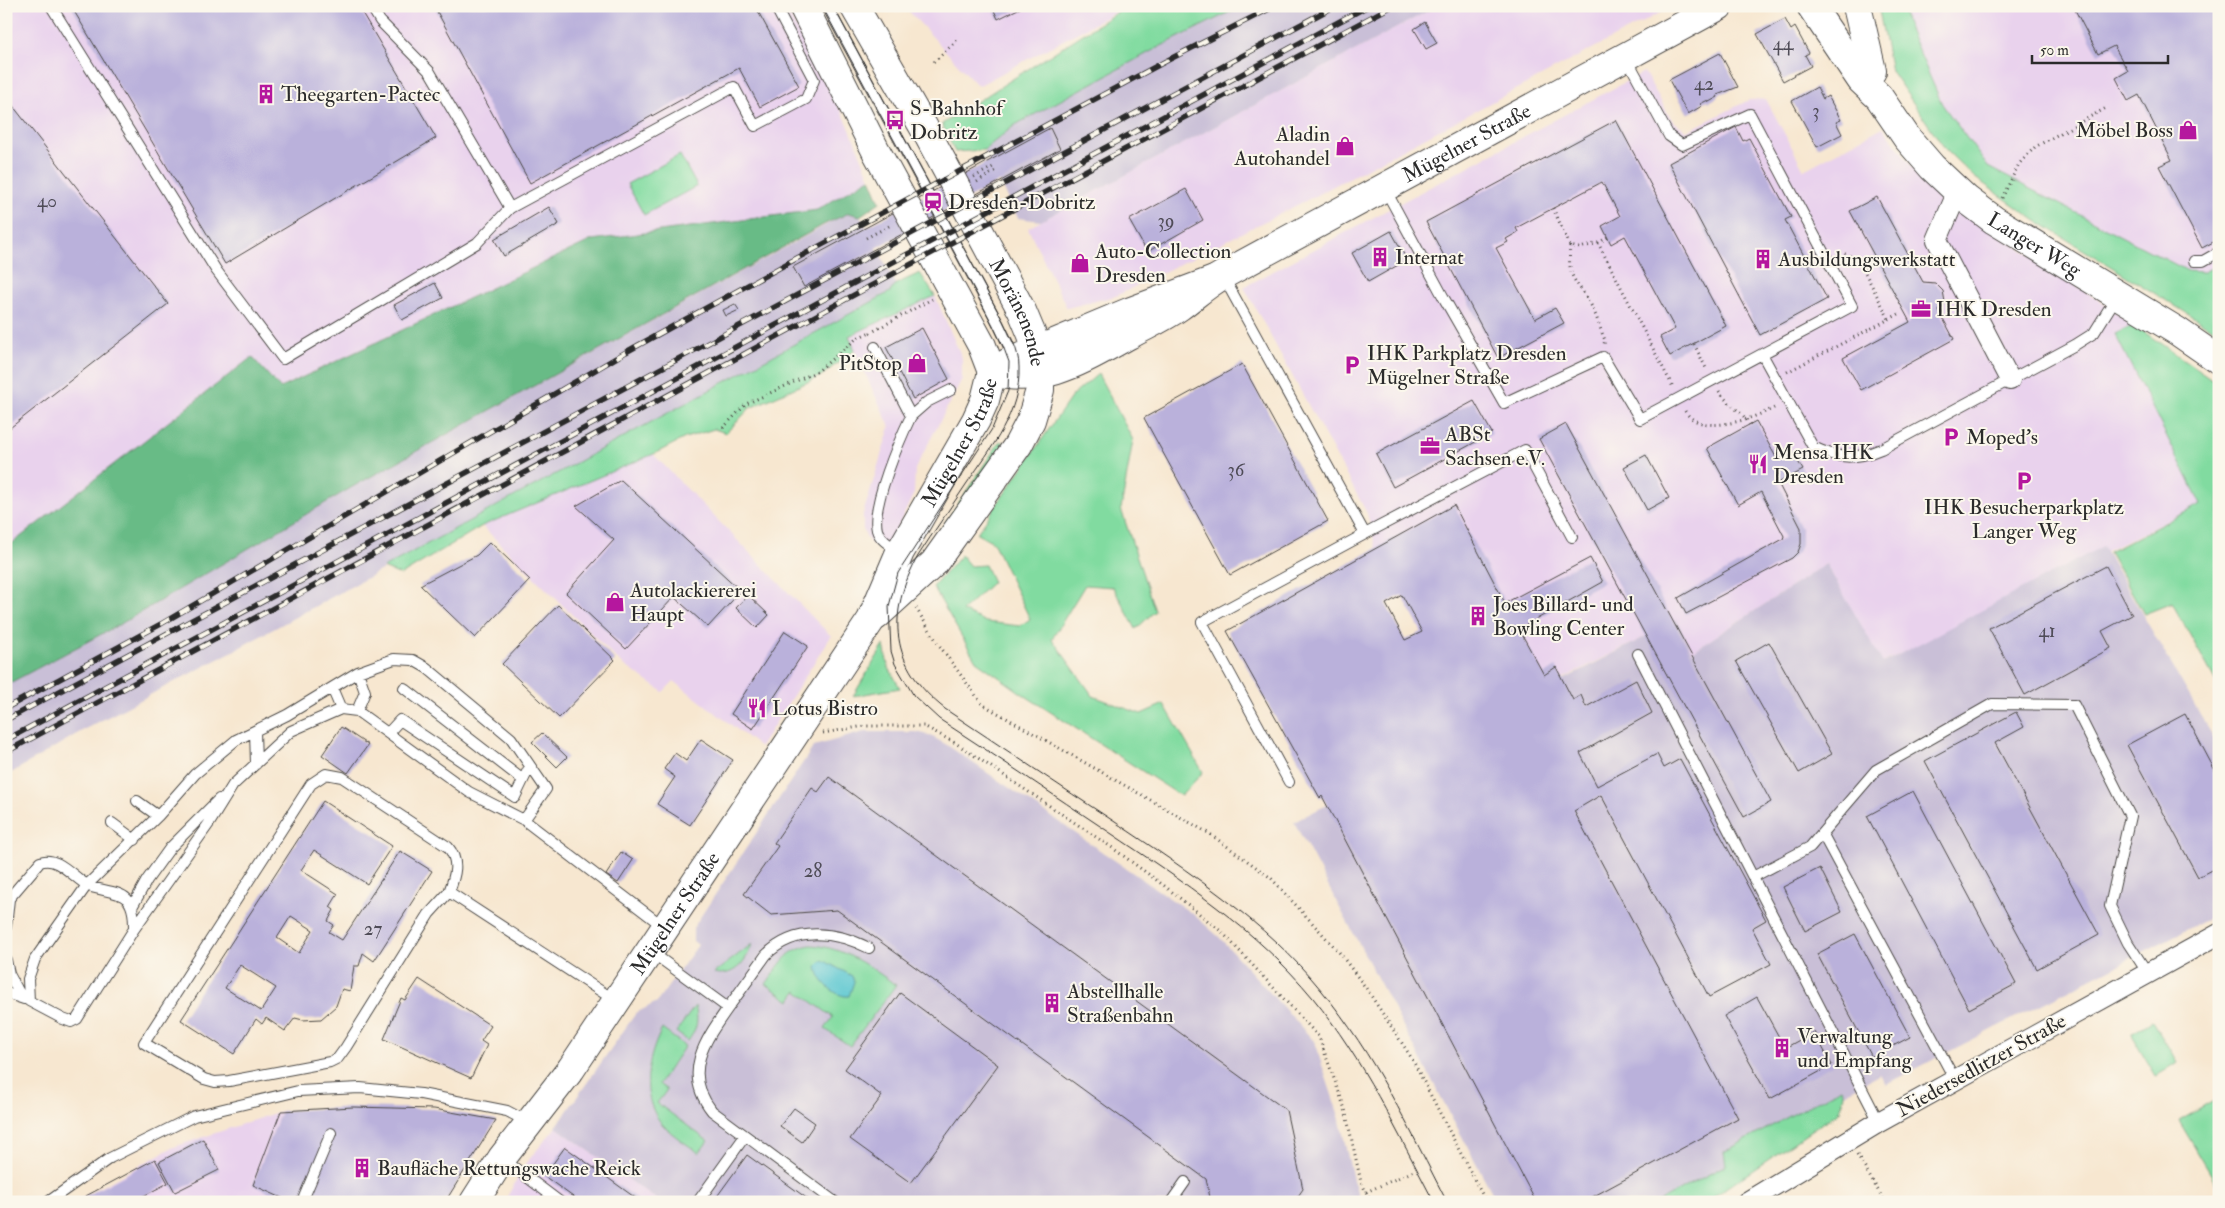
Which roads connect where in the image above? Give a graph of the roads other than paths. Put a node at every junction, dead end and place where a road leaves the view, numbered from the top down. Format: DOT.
graph roads {
  1 [pos="51,6"];
  2 [pos="371,6"];
  3 [pos="775,6"];
  4 [pos="803,6"];
  5 [pos="827,6"];
  6 [pos="854,6"];
  7 [pos="1812,6"];
  8 [pos="1834,6"];
  9 [pos="1857,6"];
  10 [pos="1701,10"];
  11 [pos="1625,56"];
  12 [pos="1872,71"];
  13 [pos="1879,97"];
  14 [pos="1384,188"];
  15 [pos="1958,191"];
  16 [pos="510,208"];
  17 [pos="2219,252"];
  18 [pos="2194,261"];
  19 [pos="1218,278"];
  20 [pos="2117,295"];
  21 [pos="875,347"];
  22 [pos="1762,354"];
  23 [pos="2219,360"];
  24 [pos="1020,367"];
  25 [pos="2010,380"];
  26 [pos="951,390"];
  27 [pos="911,416"];
  28 [pos="1365,534"];
  29 [pos="1572,537"];
  30 [pos="900,552"];
  31 [pos="871,620"];
  32 [pos="1638,654"];
  33 [pos="358,672"];
  34 [pos="332,688"];
  35 [pos="404,688"];
  36 [pos="341,709"];
  37 [pos="357,711"];
  38 [pos="255,731"];
  39 [pos="389,732"];
  40 [pos="256,764"];
  41 [pos="530,766"];
  42 [pos="523,780"];
  43 [pos="1289,782"];
  44 [pos="233,785"];
  45 [pos="137,802"];
  46 [pos="158,816"];
  47 [pos="524,820"];
  48 [pos="112,823"];
  49 [pos="1822,832"];
  50 [pos="135,840"];
  51 [pos="1753,877"];
  52 [pos="88,885"];
  53 [pos="450,892"];
  54 [pos="8,900"];
  55 [pos="132,907"];
  56 [pos="6,927"];
  57 [pos="664,928"];
  58 [pos="134,929"];
  59 [pos="2219,934"];
  60 [pos="869,948"];
  61 [pos="649,951"];
  62 [pos="6,960"];
  63 [pos="2147,972"];
  64 [pos="6,994"];
  65 [pos="26,1000"];
  66 [pos="617,1002"];
  67 [pos="728,1008"];
  68 [pos="1955,1080"];
  69 [pos="529,1122"];
  70 [pos="1879,1122"];
  71 [pos="331,1133"];
  72 [pos="745,1136"];
  73 [pos="502,1158"];
  74 [pos="1185,1182"];
  75 [pos="699,1200"];
  76 [pos="48,1202"];
  77 [pos="302,1202"];
  78 [pos="474,1202"];
  79 [pos="560,1202"];
  80 [pos="835,1202"];
  81 [pos="1172,1202"];
  82 [pos="1747,1202"];
  1 -- 16 [label="lane"];
  2 -- 16 [label="lane"];
  3 -- 16 [label="lane"];
  4 -- 24 [label="main road, Moränenende"];
  5 -- 24 [label="lane"];
  6 -- 24 [label="main road, Moränenende"];
  7 -- 13 [label="main road, Langer Weg"];
  8 -- 12 [label="main road, Langer Weg"];
  9 -- 12 [label="main road"];
  10 -- 11 [label="main road, Mügelner Straße"];
  11 -- 14 [label="main road, Mügelner Straße"];
  11 -- 22 [label="lane"];
  12 -- 13 [label="main road, Langer Weg"];
  13 -- 15 [label="main road, Langer Weg"];
  14 -- 19 [label="main road, Mügelner Straße"];
  14 -- 22 [label="lane"];
  15 -- 20 [label="main road, Langer Weg"];
  15 -- 25 [label="street"];
  17 -- 18 [label="lane"];
  19 -- 24 [label="main road, Mügelner Straße"];
  19 -- 28 [label="lane"];
  20 -- 23 [label="main road, Langer Weg"];
  20 -- 25 [label="lane"];
  21 -- 27 [label="lane"];
  22 -- 25 [label="lane"];
  24 -- 30 [label="main road, Mügelner Straße"];
  24 -- 31 [label="main road, Mügelner Straße"];
  26 -- 27 [label="lane"];
  27 -- 30 [label="lane"];
  28 -- 29 [label="lane"];
  28 -- 43 [label="lane"];
  30 -- 31 [label="main road, Mügelner Straße"];
  31 -- 57 [label="main road, Mügelner Straße"];
  32 -- 51 [label="lane"];
  33 -- 34 [label="lane"];
  33 -- 37 [label="lane"];
  33 -- 41 [label="lane"];
  34 -- 36 [label="lane"];
  34 -- 38 [label="lane"];
  35 -- 42 [label="lane"];
  36 -- 37 [label="lane"];
  36 -- 40 [label="lane"];
  37 -- 39 [label="lane"];
  38 -- 40 [label="lane"];
  38 -- 46 [label="lane"];
  39 -- 42 [label="lane"];
  39 -- 47 [label="lane"];
  40 -- 44 [label="lane"];
  41 -- 42 [label="lane"];
  41 -- 47 [label="lane"];
  44 -- 55 [label="lane"];
  44 -- 58 [label="lane"];
  45 -- 46 [label="lane"];
  46 -- 50 [label="lane"];
  47 -- 57 [label="lane"];
  48 -- 50 [label="lane"];
  49 -- 51 [label="lane"];
  49 -- 63 [label="lane"];
  49 -- 68 [label="lane"];
  50 -- 52 [label="lane"];
  51 -- 70 [label="lane"];
  52 -- 54 [label="lane"];
  52 -- 55 [label="lane"];
  52 -- 65 [label="lane"];
  53 -- 53 [label="lane"];
  53 -- 66 [label="lane"];
  54 -- 56 [label="lane"];
  55 -- 58 [label="lane"];
  57 -- 61 [label="main road, Mügelner Straße"];
  58 -- 65 [label="lane"];
  59 -- 63 [label="street, Niedersedlitzer Straße"];
  60 -- 67 [label="lane"];
  61 -- 66 [label="main road, Mügelner Straße"];
  61 -- 67 [label="lane"];
  62 -- 65 [label="lane"];
  63 -- 68 [label="street, Niedersedlitzer Straße"];
  64 -- 65 [label="lane"];
  66 -- 69 [label="main road, Mügelner Straße"];
  67 -- 72 [label="lane"];
  68 -- 70 [label="street, Niedersedlitzer Straße"];
  69 -- 73 [label="main road, Mügelner Straße"];
  69 -- 76 [label="lane"];
  70 -- 82 [label="street, Niedersedlitzer Straße"];
  71 -- 77 [label="lane"];
  72 -- 75 [label="lane"];
  72 -- 80 [label="lane"];
  73 -- 78 [label="main road, Mügelner Straße"];
  73 -- 79 [label="lane"];
  74 -- 81 [label="lane"];
}
